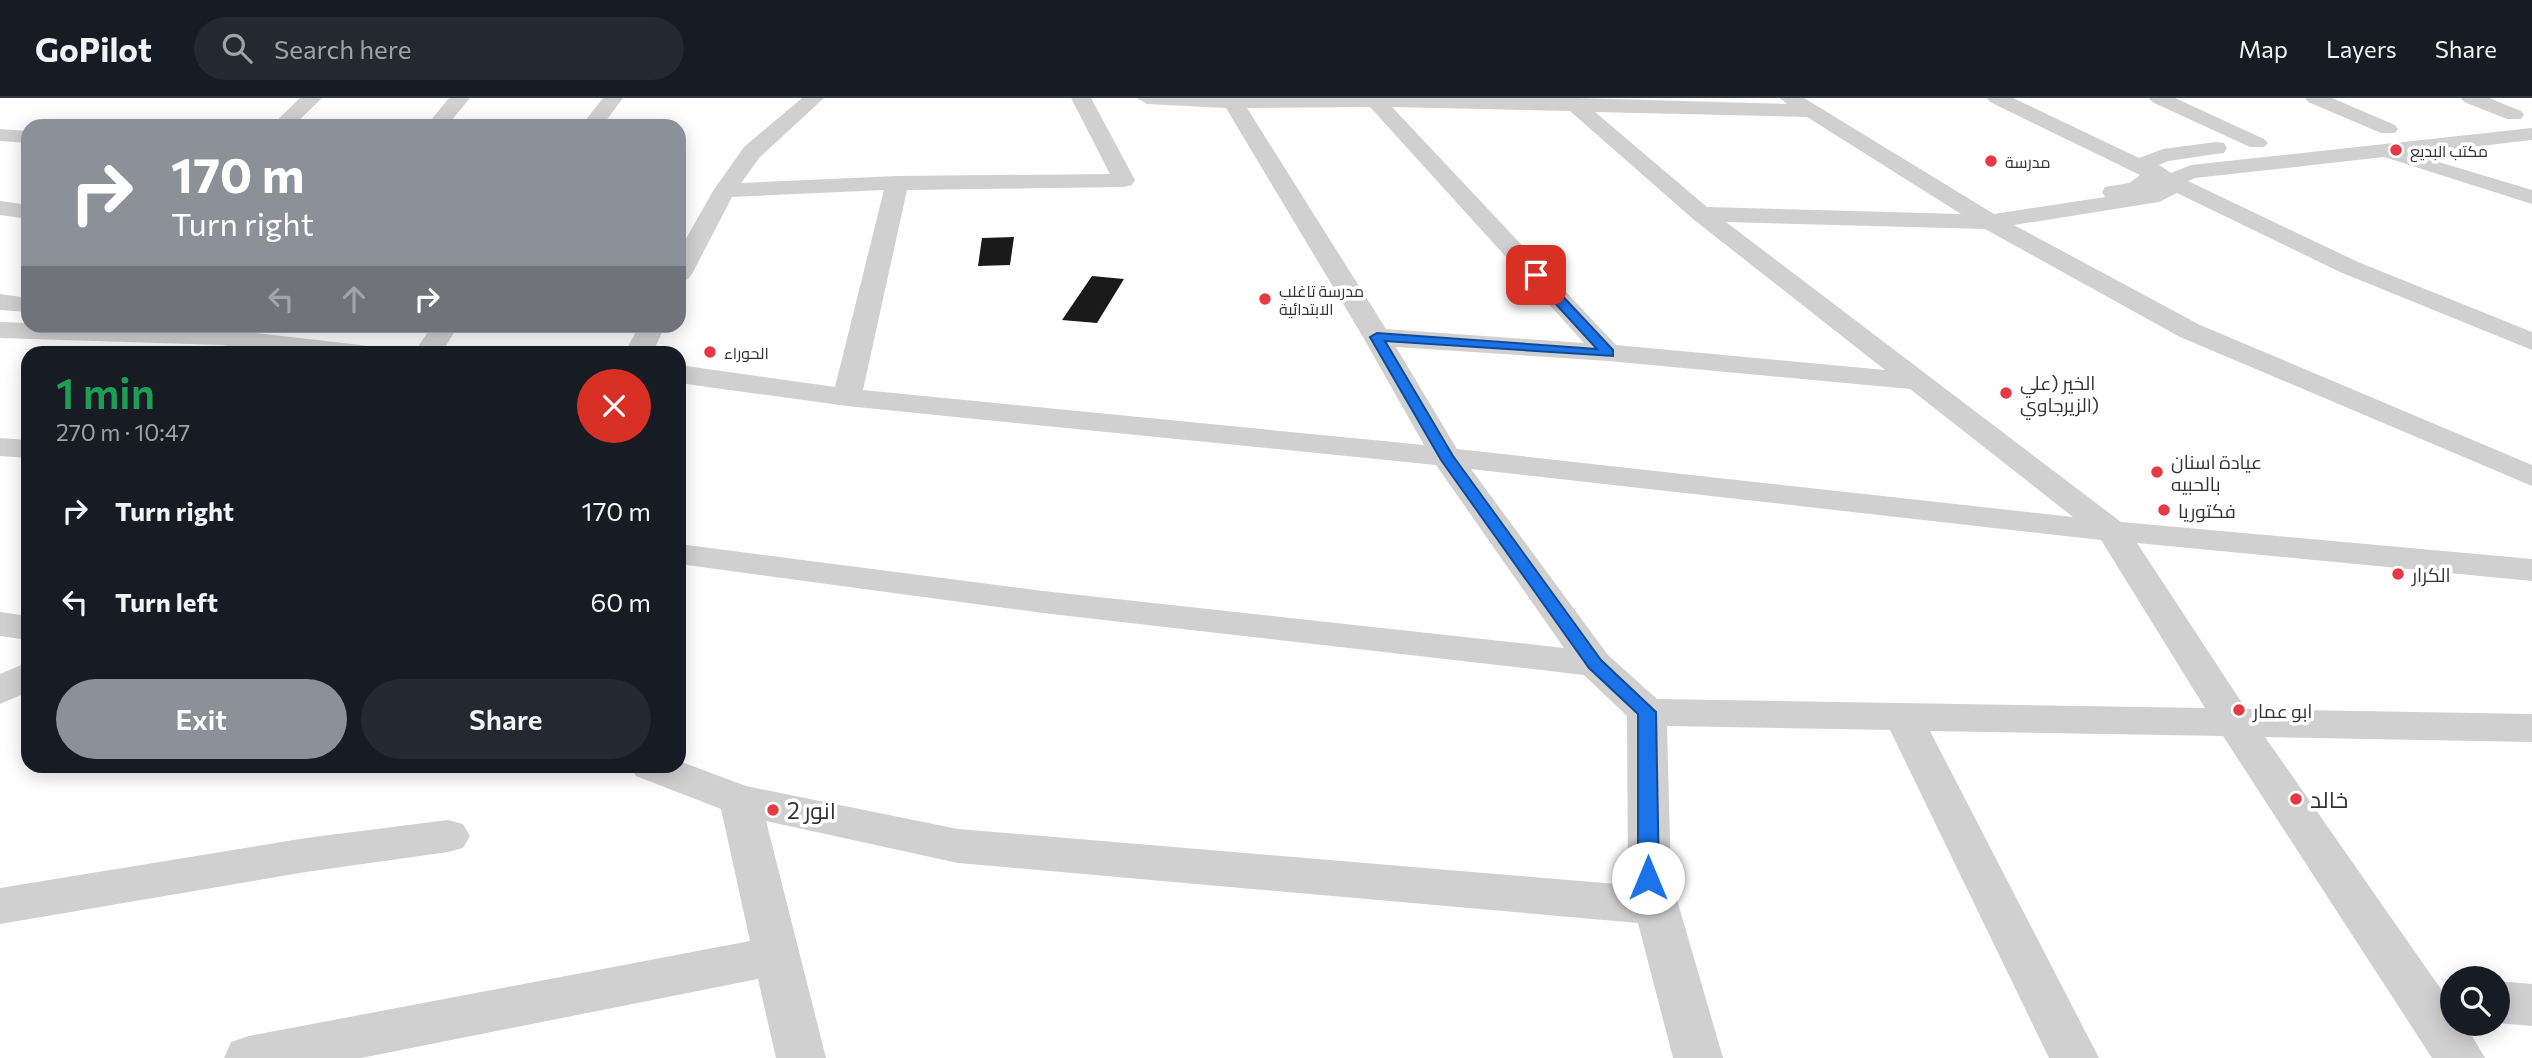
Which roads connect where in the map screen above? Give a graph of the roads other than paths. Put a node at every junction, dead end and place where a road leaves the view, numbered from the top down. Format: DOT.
graph roads {
  1 [pos="312,98"];
  2 [pos="460,98"];
  3 [pos="613,98"];
  4 [pos="814,98"];
  5 [pos="1080,98"];
  6 [pos="1147,98"];
  7 [pos="1997,98"];
  8 [pos="2159,98"];
  9 [pos="2315,98"];
  10 [pos="2472,98"];
  11 [pos="1362,100"];
  12 [pos="1570,101"];
  13 [pos="1233,102"];
  14 [pos="1799,105"];
  15 [pos="2523,113"];
  16 [pos="289,119"];
  17 [pos="442,119"];
  18 [pos="596,119"];
  19 [pos="2464,120"];
  20 [pos="2414,126"];
  21 [pos="2389,129"];
  22 [pos="2349,133"];
  23 [pos="2532,134"];
  24 [pos="0,135"];
  25 [pos="21,136"];
  26 [pos="2283,140"];
  27 [pos="2257,143"];
  28 [pos="2379,151"];
  29 [pos="2149,171"];
  30 [pos="897,183"];
  31 [pos="2173,183"];
  32 [pos="724,191"];
  33 [pos="2532,197"];
  34 [pos="0,208"];
  35 [pos="21,211"];
  36 [pos="1701,215"];
  37 [pos="1982,217"];
  38 [pos="686,261"];
  39 [pos="17,303"];
  40 [pos="0,321"];
  41 [pos="0,330"];
  42 [pos="21,330"];
  43 [pos="239,333"];
  44 [pos="1377,337"];
  45 [pos="2532,342"];
  46 [pos="320,346"];
  47 [pos="1608,353"];
  48 [pos="686,375"];
  49 [pos="1917,381"];
  50 [pos="847,397"];
  51 [pos="0,447"];
  52 [pos="21,448"];
  53 [pos="1446,457"];
  54 [pos="2532,476"];
  55 [pos="2112,531"];
  56 [pos="686,555"];
  57 [pos="2532,570"];
  58 [pos="0,624"];
  59 [pos="21,627"];
  60 [pos="1595,664"];
  61 [pos="21,679"];
  62 [pos="0,691"];
  63 [pos="1647,712"];
  64 [pos="1902,715"];
  65 [pos="2234,722"];
  66 [pos="2532,729"];
  67 [pos="669,773"];
  68 [pos="740,800"];
  69 [pos="449,836"];
  70 [pos="0,906"];
  71 [pos="1656,906"];
  72 [pos="776,956"];
  73 [pos="2435,996"];
  74 [pos="2510,1003"];
  75 [pos="2532,1005"];
  76 [pos="250,1058"];
  77 [pos="801,1058"];
  78 [pos="1698,1058"];
  79 [pos="2074,1058"];
  80 [pos="2460,1058"];
  1 -- 16 [label="street"];
  2 -- 17 [label="street"];
  3 -- 18 [label="street"];
  4 -- 32 [label="street"];
  5 -- 30 [label="street"];
  6 -- 13 [label="street"];
  7 -- 29 [label="street"];
  8 -- 27 [label="street"];
  9 -- 21 [label="street"];
  10 -- 15 [label="street"];
  11 -- 12 [label="street"];
  11 -- 13 [label="street"];
  11 -- 47 [label="street"];
  12 -- 14 [label="street"];
  12 -- 36 [label="street"];
  13 -- 44 [label="street"];
  14 -- 37 [label="street"];
  15 -- 19 [label="street"];
  20 -- 21 [label="street"];
  21 -- 22 [label="street"];
  23 -- 28 [label="street"];
  24 -- 25 [label="street"];
  26 -- 27 [label="street"];
  27 -- 29 [label="street"];
  28 -- 31 [label="street"];
  28 -- 33 [label="street"];
  29 -- 31 [label="street"];
  29 -- 37 [label="street"];
  30 -- 32 [label="street"];
  30 -- 50 [label="street"];
  31 -- 37 [label="street"];
  31 -- 45 [label="street"];
  32 -- 38 [label="street"];
  34 -- 35 [label="street"];
  36 -- 37 [label="street"];
  36 -- 49 [label="street"];
  37 -- 54 [label="street"];
  39 -- 40 [label="street"];
  41 -- 42 [label="street"];
  43 -- 46 [label="street"];
  44 -- 47 [label="street"];
  44 -- 53 [label="street"];
  47 -- 49 [label="street"];
  48 -- 50 [label="street"];
  49 -- 55 [label="street"];
  50 -- 53 [label="street"];
  51 -- 52 [label="street"];
  53 -- 55 [label="street"];
  53 -- 60 [label="street"];
  55 -- 57 [label="street"];
  55 -- 65 [label="street"];
  56 -- 60 [label="street"];
  58 -- 59 [label="street"];
  60 -- 63 [label="street"];
  61 -- 62 [label="street"];
  63 -- 64 [label="street"];
  63 -- 71 [label="street"];
  64 -- 65 [label="street"];
  64 -- 79 [label="street"];
  65 -- 66 [label="street"];
  65 -- 73 [label="street"];
  67 -- 68 [label="street"];
  68 -- 71 [label="street"];
  68 -- 72 [label="street"];
  69 -- 70 [label="street"];
  71 -- 78 [label="street"];
  72 -- 76 [label="street"];
  72 -- 77 [label="street"];
  73 -- 80 [label="street"];
  74 -- 75 [label="street"];
}
